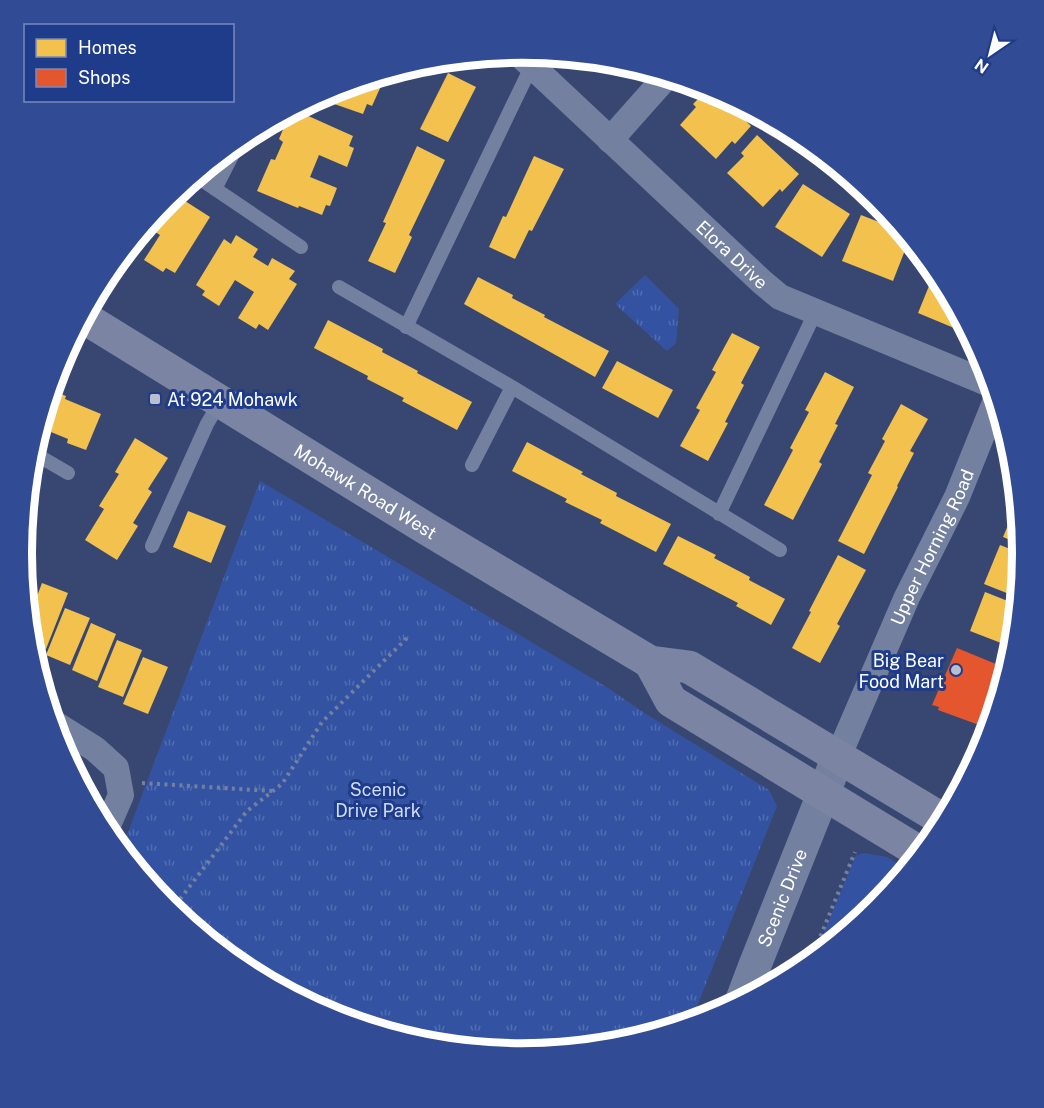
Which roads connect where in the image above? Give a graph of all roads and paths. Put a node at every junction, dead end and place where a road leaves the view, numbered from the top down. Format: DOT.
graph roads {
  1 [pos="523,63"];
  2 [pos="530,63"];
  3 [pos="660,84"];
  4 [pos="610,140"];
  5 [pos="230,160"];
  6 [pos="204,181"];
  7 [pos="215,189"];
  8 [pos="302,247"];
  9 [pos="339,287"];
  10 [pos="815,313"];
  11 [pos="90,322"];
  12 [pos="406,327"];
  13 [pos="980,380"];
  14 [pos="512,387"];
  15 [pos="220,402"];
  16 [pos="991,412"];
  17 [pos="41,457"];
  18 [pos="472,465"];
  19 [pos="68,473"];
  20 [pos="719,514"];
  21 [pos="152,546"];
  22 [pos="780,550"];
  23 [pos="409,636"];
  24 [pos="650,662"];
  25 [pos="65,730"];
  26 [pos="838,757"];
  27 [pos="118,782"];
  28 [pos="273,791"];
  29 [pos="824,794"];
  30 [pos="937,816"];
  31 [pos="110,820"];
  32 [pos="914,849"];
  33 [pos="855,852"];
  34 [pos="177,903"];
  35 [pos="816,947"];
  36 [pos="745,991"];
  1 -- 12 [label="lane"];
  2 -- 4 [label="street, Elora Drive"];
  3 -- 4 [label="street"];
  4 -- 10 [label="street, Elora Drive"];
  5 -- 7 [label="lane"];
  6 -- 7 [label="lane"];
  7 -- 8 [label="lane"];
  9 -- 12 [label="lane"];
  10 -- 13 [label="street, Elora Drive"];
  10 -- 20 [label="lane"];
  11 -- 15 [label="main road, Mohawk Road West"];
  12 -- 14 [label="lane"];
  14 -- 18 [label="lane"];
  14 -- 20 [label="lane"];
  15 -- 21 [label="lane"];
  15 -- 24 [label="main road, Mohawk Road West"];
  16 -- 26 [label="street, Upper Horning Road"];
  17 -- 19 [label="lane"];
  20 -- 22 [label="lane"];
  23 -- 28 [label="path"];
  24 -- 26 [label="main road, Mohawk Road West"];
  24 -- 29 [label="main road, Mohawk Road West"];
  25 -- 27 [label="street"];
  26 -- 29 [label="street, Upper Horning Road"];
  26 -- 30 [label="main road, Mohawk Road West"];
  27 -- 28 [label="path"];
  27 -- 31 [label="street"];
  28 -- 34 [label="path"];
  29 -- 32 [label="main road, Mohawk Road West"];
  29 -- 36 [label="street, Scenic Drive"];
  33 -- 35 [label="path"];
}
